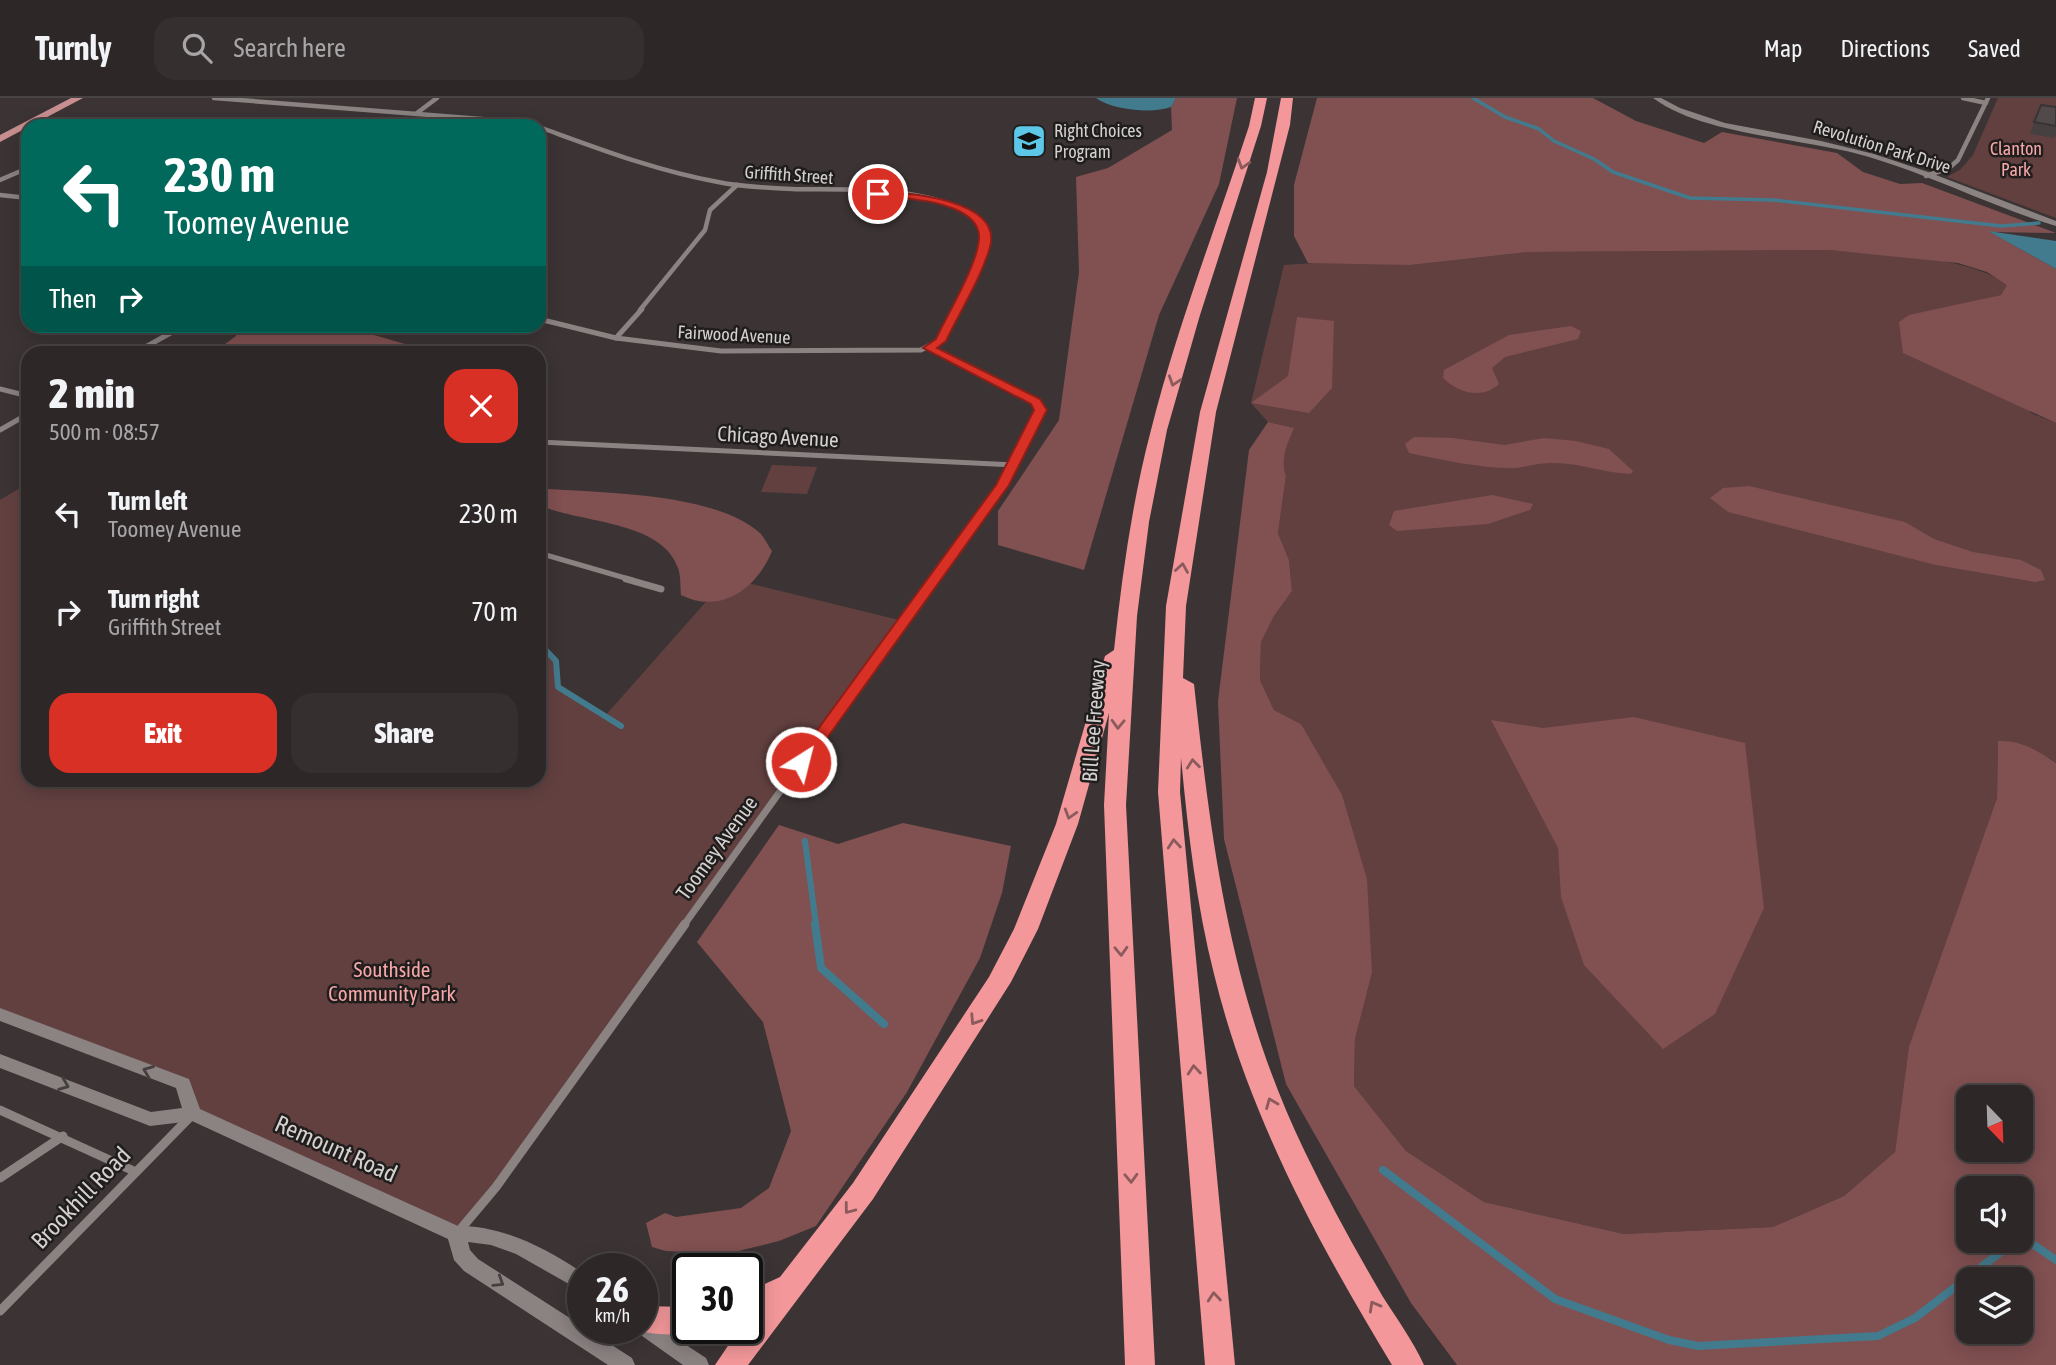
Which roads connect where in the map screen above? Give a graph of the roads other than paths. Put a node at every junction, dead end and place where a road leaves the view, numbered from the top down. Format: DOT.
graph roads {
  1 [pos="78,98"];
  2 [pos="215,98"];
  3 [pos="437,98"];
  4 [pos="1261,98"];
  5 [pos="1287,98"];
  6 [pos="1656,98"];
  7 [pos="1963,98"];
  8 [pos="1987,100"];
  9 [pos="416,114"];
  10 [pos="38,119"];
  11 [pos="465,119"];
  12 [pos="21,128"];
  13 [pos="546,130"];
  14 [pos="0,139"];
  15 [pos="21,171"];
  16 [pos="1926,176"];
  17 [pos="0,180"];
  18 [pos="737,185"];
  19 [pos="0,195"];
  20 [pos="21,197"];
  21 [pos="2056,224"];
  22 [pos="546,321"];
  23 [pos="170,333"];
  24 [pos="615,338"];
  25 [pos="147,346"];
  26 [pos="929,348"];
  27 [pos="0,389"];
  28 [pos="21,394"];
  29 [pos="21,418"];
  30 [pos="0,430"];
  31 [pos="546,442"];
  32 [pos="1015,465"];
  33 [pos="546,555"];
  34 [pos="661,589"];
  35 [pos="1176,606"];
  36 [pos="1130,607"];
  37 [pos="0,1014"];
  38 [pos="0,1060"];
  39 [pos="0,1110"];
  40 [pos="193,1114"];
  41 [pos="63,1136"];
  42 [pos="136,1172"];
  43 [pos="0,1178"];
  44 [pos="457,1234"];
  45 [pos="567,1275"];
  46 [pos="798,1278"];
  47 [pos="763,1299"];
  48 [pos="0,1311"];
  49 [pos="658,1336"];
  50 [pos="625,1365"];
  51 [pos="699,1365"];
  52 [pos="730,1365"];
  53 [pos="1140,1365"];
  54 [pos="1220,1365"];
  55 [pos="1409,1365"];
  1 -- 10 [label="main road"];
  2 -- 9 [label="street, Griffith Street"];
  3 -- 9 [label="street"];
  4 -- 36 [label="highway, Bill Lee Freeway, one-way"];
  35 -- 5 [label="highway, one-way"];
  6 -- 16 [label="street, Revolution Park Drive"];
  7 -- 8 [label="street"];
  8 -- 16 [label="street"];
  9 -- 11 [label="street, Griffith Street"];
  12 -- 14 [label="main road"];
  13 -- 18 [label="street, Griffith Street"];
  15 -- 17 [label="street"];
  16 -- 21 [label="street, Revolution Park Drive"];
  18 -- 24 [label="street"];
  18 -- 26 [label="street, Griffith Street"];
  19 -- 20 [label="street"];
  22 -- 24 [label="street, Fairwood Avenue"];
  23 -- 25 [label="street"];
  24 -- 26 [label="street, Fairwood Avenue"];
  26 -- 32 [label="street, Toomey Avenue"];
  27 -- 28 [label="street"];
  29 -- 30 [label="street"];
  31 -- 32 [label="street, Chicago Avenue"];
  32 -- 44 [label="street, Toomey Avenue"];
  33 -- 34 [label="street"];
  54 -- 35 [label="highway, one-way"];
  55 -- 35 [label="highway, one-way"];
  36 -- 46 [label="highway, one-way"];
  36 -- 53 [label="highway, Bill Lee Freeway, one-way"];
  40 -- 37 [label="main road, one-way"];
  38 -- 40 [label="main road, one-way"];
  39 -- 41 [label="street"];
  40 -- 42 [label="street, Brookhill Road"];
  40 -- 44 [label="main road, Remount Road"];
  41 -- 42 [label="street"];
  41 -- 43 [label="street"];
  42 -- 48 [label="street, Brookhill Road"];
  44 -- 45 [label="main road, Remount Road"];
  44 -- 50 [label="main road, one-way"];
  46 -- 47 [label="highway"];
  46 -- 52 [label="highway"];
  49 -- 51 [label="main road"];
}
